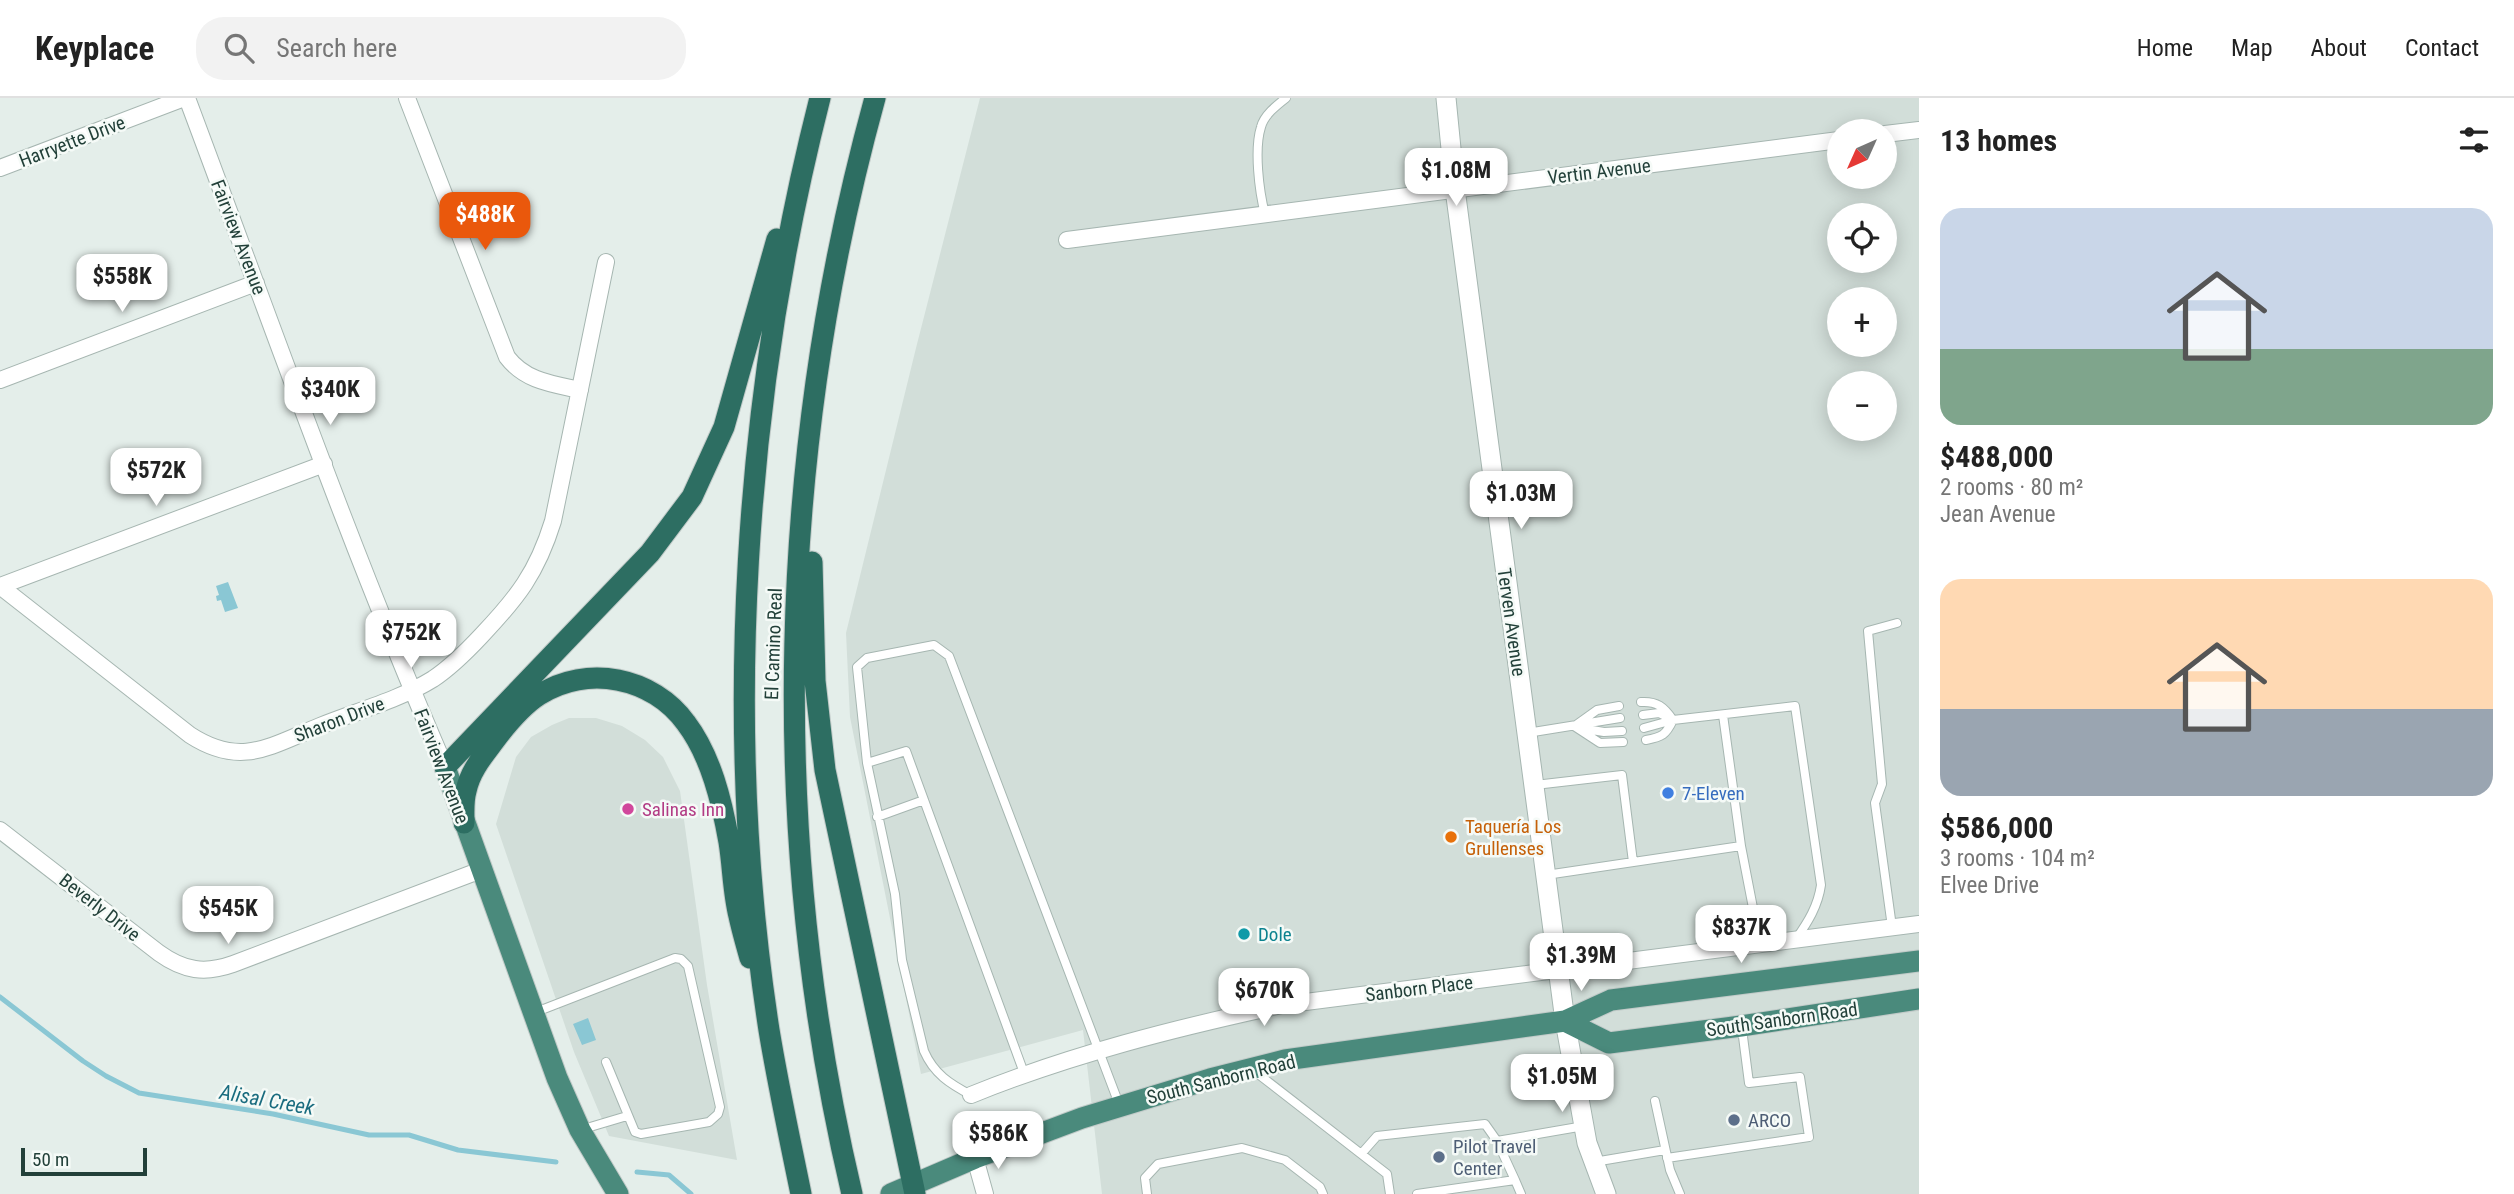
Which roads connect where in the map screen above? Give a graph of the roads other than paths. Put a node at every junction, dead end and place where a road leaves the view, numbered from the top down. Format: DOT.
graph roads {
  1 [pos="185,98"];
  2 [pos="407,98"];
  3 [pos="821,98"];
  4 [pos="875,98"];
  5 [pos="1286,98"];
  6 [pos="1446,98"];
  7 [pos="1919,130"];
  8 [pos="1897,133"];
  9 [pos="1827,142"];
  10 [pos="806,154"];
  11 [pos="0,168"];
  12 [pos="1455,189"];
  13 [pos="1265,214"];
  14 [pos="1067,240"];
  15 [pos="606,262"];
  16 [pos="256,283"];
  17 [pos="816,379"];
  18 [pos="0,380"];
  19 [pos="580,390"];
  20 [pos="324,464"];
  21 [pos="0,586"];
  22 [pos="1897,623"];
  23 [pos="412,690"];
  24 [pos="1641,702"];
  25 [pos="1619,706"];
  26 [pos="1643,715"];
  27 [pos="1723,715"];
  28 [pos="1620,718"];
  29 [pos="1674,720"];
  30 [pos="1574,726"];
  31 [pos="1644,728"];
  32 [pos="1622,731"];
  33 [pos="1527,733"];
  34 [pos="1646,740"];
  35 [pos="1623,742"];
  36 [pos="867,763"];
  37 [pos="445,767"];
  38 [pos="1534,786"];
  39 [pos="924,800"];
  40 [pos="877,817"];
  41 [pos="464,822"];
  42 [pos="0,830"];
  43 [pos="1741,846"];
  44 [pos="1633,862"];
  45 [pos="481,870"];
  46 [pos="1546,875"];
  47 [pos="1919,924"];
  48 [pos="1892,927"];
  49 [pos="1796,939"];
  50 [pos="1760,944"];
  51 [pos="1919,961"];
  52 [pos="1558,970"];
  53 [pos="1919,999"];
  54 [pos="533,1013"];
  55 [pos="1565,1021"];
  56 [pos="1741,1026"];
  57 [pos="769,1029"];
  58 [pos="1099,1050"];
  59 [pos="606,1062"];
  60 [pos="1251,1069"];
  61 [pos="1024,1073"];
  62 [pos="971,1095"];
  63 [pos="1655,1101"];
  64 [pos="1119,1105"];
  65 [pos="627,1116"];
  66 [pos="1584,1126"];
  67 [pos="580,1130"];
  68 [pos="1497,1141"];
  69 [pos="1362,1153"];
  70 [pos="1666,1154"];
  71 [pos="975,1158"];
  72 [pos="1594,1162"];
  73 [pos="1515,1180"];
  74 [pos="850,1186"];
  75 [pos="914,1189"];
  76 [pos="618,1193"];
  77 [pos="801,1194"];
  78 [pos="891,1194"];
  79 [pos="985,1194"];
  80 [pos="1147,1194"];
  81 [pos="1323,1194"];
  82 [pos="1390,1194"];
  83 [pos="1417,1194"];
  84 [pos="1521,1194"];
  85 [pos="1606,1194"];
  86 [pos="1680,1194"];
  1 -- 11 [label="street, Harryette Drive"];
  1 -- 16 [label="street, Fairview Avenue"];
  2 -- 19 [label="street"];
  3 -- 10 [label="highway, El Camino Real"];
  4 -- 17 [label="highway, El Camino Real"];
  5 -- 13 [label="lane"];
  6 -- 12 [label="street, Terven Avenue"];
  7 -- 8 [label="street"];
  9 -- 12 [label="street, Vertin Avenue"];
  10 -- 37 [label="highway"];
  10 -- 57 [label="highway, El Camino Real"];
  12 -- 13 [label="street, Vertin Avenue"];
  12 -- 33 [label="street, Terven Avenue"];
  13 -- 14 [label="street, Vertin Avenue"];
  15 -- 19 [label="street, Sharon Drive"];
  16 -- 18 [label="street"];
  16 -- 20 [label="street, Fairview Avenue"];
  17 -- 74 [label="highway, El Camino Real"];
  17 -- 75 [label="highway"];
  19 -- 23 [label="street, Sharon Drive"];
  20 -- 21 [label="street"];
  20 -- 23 [label="street, Fairview Avenue"];
  21 -- 23 [label="street, Sharon Drive"];
  22 -- 48 [label="lane"];
  23 -- 37 [label="street, Fairview Avenue"];
  24 -- 29 [label="lane"];
  25 -- 30 [label="lane"];
  26 -- 29 [label="lane"];
  27 -- 29 [label="lane"];
  27 -- 43 [label="lane"];
  27 -- 49 [label="lane"];
  28 -- 30 [label="lane"];
  29 -- 31 [label="lane"];
  29 -- 34 [label="lane"];
  30 -- 32 [label="lane"];
  30 -- 33 [label="lane"];
  30 -- 35 [label="lane"];
  33 -- 38 [label="street, Terven Avenue"];
  36 -- 39 [label="lane"];
  36 -- 40 [label="lane"];
  36 -- 58 [label="lane"];
  37 -- 41 [label="highway, Fairview Avenue"];
  38 -- 44 [label="lane"];
  38 -- 46 [label="street, Terven Avenue"];
  39 -- 40 [label="lane"];
  39 -- 61 [label="lane"];
  40 -- 62 [label="lane"];
  41 -- 45 [label="highway, Fairview Avenue"];
  41 -- 57 [label="highway"];
  42 -- 45 [label="street, Beverly Drive"];
  43 -- 44 [label="lane"];
  43 -- 50 [label="lane"];
  44 -- 46 [label="lane"];
  45 -- 54 [label="highway, Fairview Avenue"];
  46 -- 52 [label="street, Terven Avenue"];
  47 -- 48 [label="street, Sanborn Place"];
  48 -- 49 [label="street, Sanborn Place"];
  49 -- 50 [label="street, Sanborn Place"];
  50 -- 52 [label="street, Sanborn Place"];
  51 -- 55 [label="highway, South Sanborn Road"];
  52 -- 55 [label="street, Terven Avenue"];
  52 -- 58 [label="street, Sanborn Place"];
  53 -- 56 [label="highway, South Sanborn Road"];
  54 -- 65 [label="lane"];
  54 -- 67 [label="highway, Fairview Avenue"];
  55 -- 56 [label="highway, South Sanborn Road"];
  55 -- 60 [label="highway, South Sanborn Road"];
  55 -- 66 [label="street, Terven Avenue"];
  56 -- 70 [label="lane"];
  57 -- 77 [label="highway, El Camino Real"];
  58 -- 61 [label="street, Sanborn Place"];
  58 -- 64 [label="lane"];
  59 -- 65 [label="lane"];
  60 -- 64 [label="highway, South Sanborn Road"];
  60 -- 69 [label="lane"];
  61 -- 62 [label="street, Sanborn Place"];
  63 -- 70 [label="lane"];
  64 -- 71 [label="highway, South Sanborn Road"];
  65 -- 67 [label="lane"];
  66 -- 68 [label="lane"];
  66 -- 72 [label="street, Terven Avenue"];
  67 -- 76 [label="highway, Fairview Avenue"];
  68 -- 69 [label="lane"];
  68 -- 73 [label="lane"];
  69 -- 82 [label="lane"];
  70 -- 72 [label="lane"];
  70 -- 86 [label="lane"];
  71 -- 75 [label="highway, South Sanborn Road"];
  71 -- 79 [label="street"];
  72 -- 85 [label="street, Terven Avenue"];
  73 -- 83 [label="lane"];
  73 -- 84 [label="lane"];
  75 -- 78 [label="highway, South Sanborn Road"];
  80 -- 81 [label="lane"];
}
